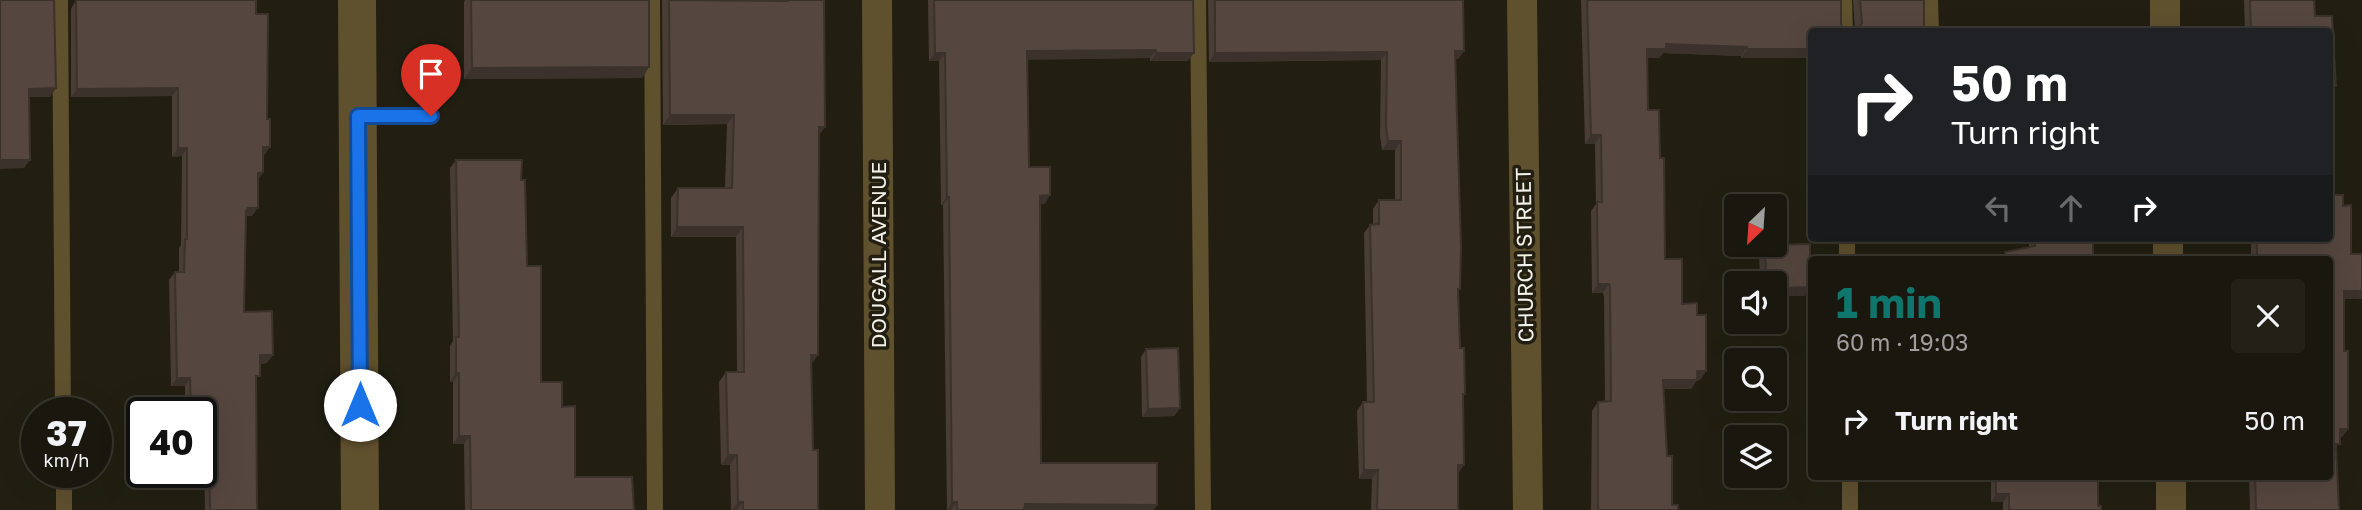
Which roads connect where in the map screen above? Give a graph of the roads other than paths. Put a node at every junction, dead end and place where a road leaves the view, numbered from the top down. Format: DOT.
graph roads {
  1 [pos="60,0"];
  2 [pos="357,0"];
  3 [pos="652,0"];
  4 [pos="877,0"];
  5 [pos="1198,0"];
  6 [pos="1522,0"];
  7 [pos="1844,0"];
  8 [pos="1930,0"];
  9 [pos="2165,0"];
  10 [pos="1845,28"];
  11 [pos="1931,28"];
  12 [pos="2165,28"];
  13 [pos="358,116"];
  14 [pos="431,116"];
  15 [pos="64,397"];
  16 [pos="1850,480"];
  17 [pos="2171,480"];
  18 [pos="64,488"];
  19 [pos="64,510"];
  20 [pos="360,510"];
  21 [pos="655,510"];
  22 [pos="880,510"];
  23 [pos="1203,510"];
  24 [pos="1528,510"];
  25 [pos="1850,510"];
  26 [pos="2171,510"];
  1 -- 15 [label="lane"];
  2 -- 13 [label="street"];
  3 -- 21 [label="lane"];
  4 -- 22 [label="street, DOUGALL AVENUE"];
  5 -- 23 [label="lane"];
  6 -- 24 [label="street, CHURCH STREET"];
  7 -- 10 [label="lane"];
  8 -- 11 [label="lane"];
  9 -- 12 [label="street"];
  13 -- 14 [label="lane"];
  13 -- 20 [label="street"];
  16 -- 25 [label="lane"];
  17 -- 26 [label="street"];
  18 -- 19 [label="lane"];
}
